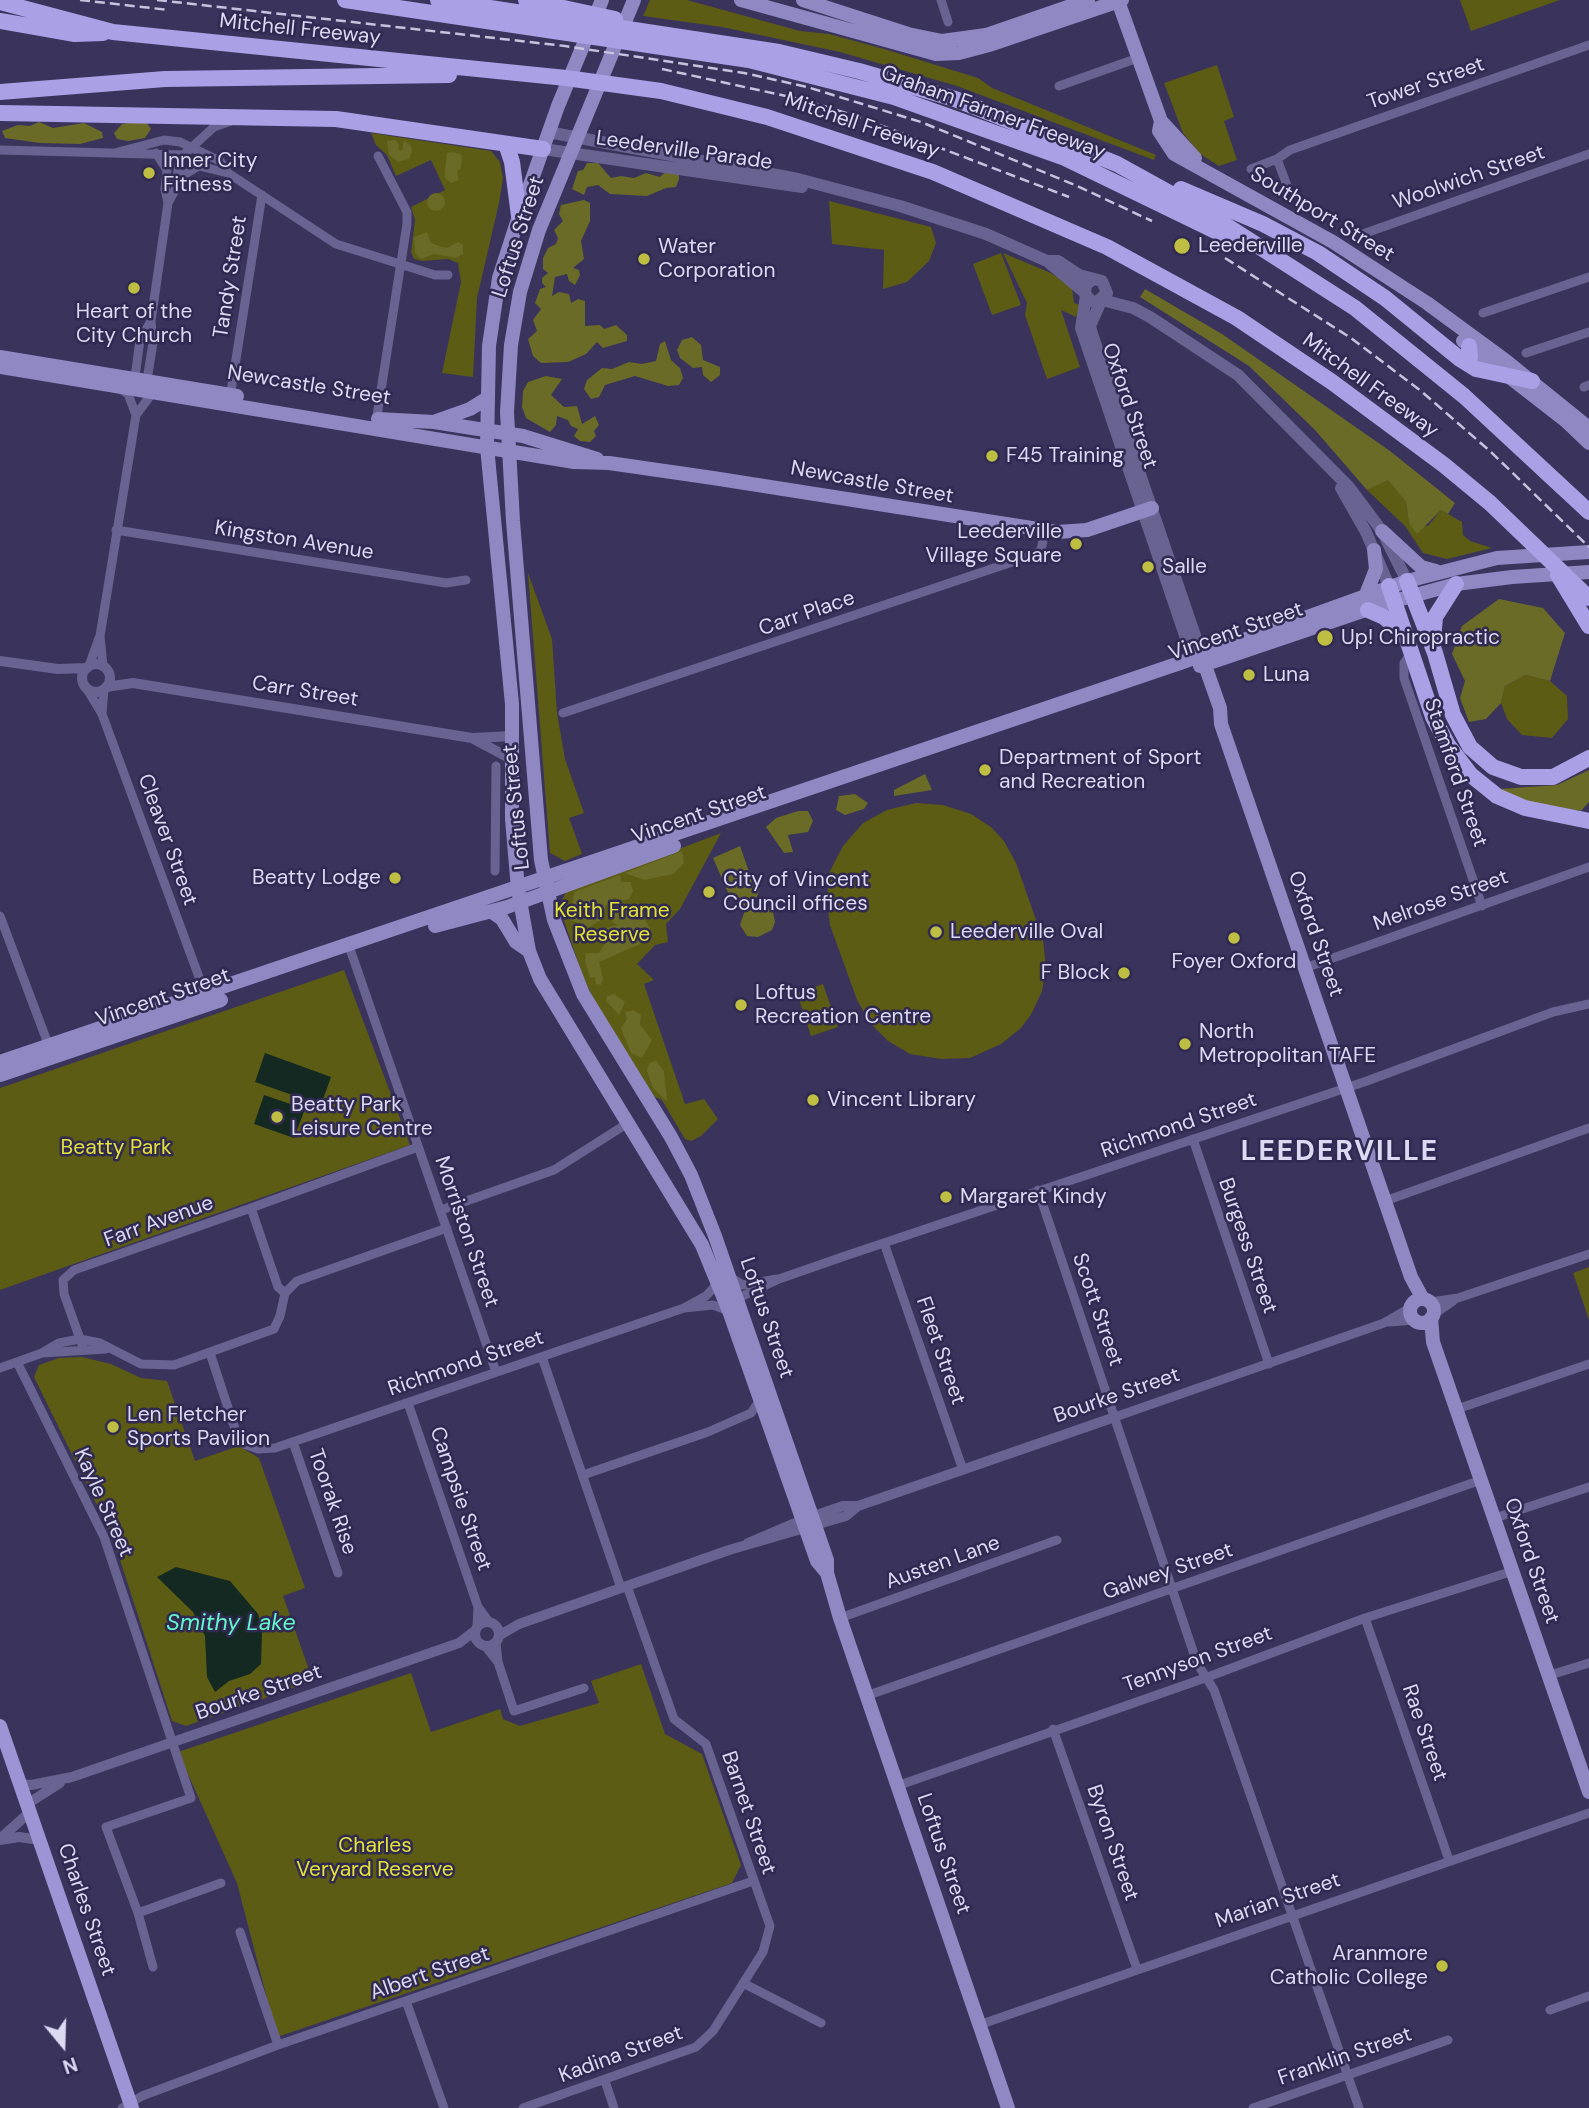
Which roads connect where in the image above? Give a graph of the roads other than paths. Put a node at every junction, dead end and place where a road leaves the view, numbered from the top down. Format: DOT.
graph roads {
  1 [pos="345,0"];
  2 [pos="438,0"];
  3 [pos="526,0"];
  4 [pos="602,0"];
  5 [pos="741,0"];
  6 [pos="803,0"];
  7 [pos="941,0"];
  8 [pos="1088,0"];
  9 [pos="1119,0"];
  10 [pos="0,2"];
  11 [pos="633,2"];
  12 [pos="844,6"];
  13 [pos="0,20"];
  14 [pos="948,22"];
  15 [pos="113,32"];
  16 [pos="695,38"];
  17 [pos="1589,45"];
  18 [pos="1138,58"];
  19 [pos="518,74"];
  20 [pos="1059,86"];
  21 [pos="0,92"];
  22 [pos="0,113"];
  23 [pos="257,115"];
  24 [pos="548,132"];
  25 [pos="577,138"];
  26 [pos="506,144"];
  27 [pos="192,147"];
  28 [pos="543,149"];
  29 [pos="0,150"];
  30 [pos="118,152"];
  31 [pos="156,153"];
  32 [pos="570,154"];
  33 [pos="184,155"];
  34 [pos="1589,155"];
  35 [pos="378,156"];
  36 [pos="1277,159"];
  37 [pos="1117,164"];
  38 [pos="1251,169"];
  39 [pos="228,173"];
  40 [pos="177,179"];
  41 [pos="820,188"];
  42 [pos="1288,188"];
  43 [pos="262,195"];
  44 [pos="169,203"];
  45 [pos="519,216"];
  46 [pos="1360,234"];
  47 [pos="1047,261"];
  48 [pos="401,265"];
  49 [pos="448,275"];
  50 [pos="1589,277"];
  51 [pos="1092,280"];
  52 [pos="1316,281"];
  53 [pos="1085,294"];
  54 [pos="1103,297"];
  55 [pos="1415,299"];
  56 [pos="1483,313"];
  57 [pos="1589,332"];
  58 [pos="1464,353"];
  59 [pos="1526,353"];
  60 [pos="0,357"];
  61 [pos="0,367"];
  62 [pos="1507,374"];
  63 [pos="1532,381"];
  64 [pos="118,387"];
  65 [pos="142,389"];
  66 [pos="486,399"];
  67 [pos="230,400"];
  68 [pos="136,415"];
  69 [pos="434,422"];
  70 [pos="376,423"];
  71 [pos="1589,428"];
  72 [pos="486,430"];
  73 [pos="508,433"];
  74 [pos="1589,443"];
  75 [pos="486,447"];
  76 [pos="509,451"];
  77 [pos="1318,456"];
  78 [pos="609,463"];
  79 [pos="1149,512"];
  80 [pos="1589,512"];
  81 [pos="116,530"];
  82 [pos="1382,531"];
  83 [pos="1045,534"];
  84 [pos="1374,550"];
  85 [pos="1589,552"];
  86 [pos="1546,555"];
  87 [pos="1437,572"];
  88 [pos="1589,572"];
  89 [pos="466,580"];
  90 [pos="1456,584"];
  91 [pos="1410,588"];
  92 [pos="1392,594"];
  93 [pos="1589,598"];
  94 [pos="1366,603"];
  95 [pos="1586,621"];
  96 [pos="100,636"];
  97 [pos="1406,637"];
  98 [pos="1412,653"];
  99 [pos="1435,653"];
  100 [pos="0,660"];
  101 [pos="1195,662"];
  102 [pos="88,667"];
  103 [pos="58,669"];
  104 [pos="106,669"];
  105 [pos="133,683"];
  106 [pos="85,687"];
  107 [pos="105,688"];
  108 [pos="563,713"];
  109 [pos="102,714"];
  110 [pos="513,736"];
  111 [pos="472,738"];
  112 [pos="1589,758"];
  113 [pos="513,760"];
  114 [pos="496,766"];
  115 [pos="495,819"];
  116 [pos="512,819"];
  117 [pos="1589,821"];
  118 [pos="1589,867"];
  119 [pos="495,871"];
  120 [pos="546,885"];
  121 [pos="519,895"];
  122 [pos="1482,905"];
  123 [pos="492,912"];
  124 [pos="1,923"];
  125 [pos="350,950"];
  126 [pos="529,950"];
  127 [pos="1305,968"];
  128 [pos="200,979"];
  129 [pos="223,989"];
  130 [pos="207,999"];
  131 [pos="1589,1004"];
  132 [pos="51,1051"];
  133 [pos="0,1062"];
  134 [pos="0,1076"];
  135 [pos="1346,1088"];
  136 [pos="628,1123"];
  137 [pos="1589,1128"];
  138 [pos="1193,1139"];
  139 [pos="418,1147"];
  140 [pos="1038,1190"];
  141 [pos="1385,1201"];
  142 [pos="251,1208"];
  143 [pos="441,1210"];
  144 [pos="447,1228"];
  145 [pos="884,1243"];
  146 [pos="1589,1254"];
  147 [pos="779,1279"];
  148 [pos="724,1280"];
  149 [pos="285,1293"];
  150 [pos="731,1304"];
  151 [pos="684,1308"];
  152 [pos="1421,1311"];
  153 [pos="80,1339"];
  154 [pos="106,1349"];
  155 [pos="84,1350"];
  156 [pos="42,1353"];
  157 [pos="210,1353"];
  158 [pos="542,1357"];
  159 [pos="17,1362"];
  160 [pos="1269,1364"];
  161 [pos="1589,1364"];
  162 [pos="0,1368"];
  163 [pos="496,1372"];
  164 [pos="760,1400"];
  165 [pos="408,1403"];
  166 [pos="1457,1409"];
  167 [pos="1115,1417"];
  168 [pos="293,1441"];
  169 [pos="963,1470"];
  170 [pos="583,1475"];
  171 [pos="1481,1480"];
  172 [pos="1589,1487"];
  173 [pos="1495,1518"];
  174 [pos="808,1523"];
  175 [pos="1057,1540"];
  176 [pos="1513,1571"];
  177 [pos="338,1573"];
  178 [pos="624,1587"];
  179 [pos="1172,1589"];
  180 [pos="478,1607"];
  181 [pos="840,1618"];
  182 [pos="1364,1618"];
  183 [pos="491,1622"];
  184 [pos="519,1624"];
  185 [pos="477,1629"];
  186 [pos="490,1642"];
  187 [pos="459,1643"];
  188 [pos="1589,1662"];
  189 [pos="1547,1676"];
  190 [pos="1205,1678"];
  191 [pos="584,1688"];
  192 [pos="866,1696"];
  193 [pos="0,1726"];
  194 [pos="1053,1729"];
  195 [pos="170,1744"];
  196 [pos="72,1777"];
  197 [pos="20,1784"];
  198 [pos="897,1786"];
  199 [pos="1589,1792"];
  200 [pos="29,1808"];
  201 [pos="1589,1814"];
  202 [pos="0,1840"];
  203 [pos="40,1840"];
  204 [pos="1450,1860"];
  205 [pos="753,1881"];
  206 [pos="221,1883"];
  207 [pos="138,1913"];
  208 [pos="1292,1914"];
  209 [pos="240,1932"];
  210 [pos="153,1967"];
  211 [pos="1137,1969"];
  212 [pos="743,1983"];
  213 [pos="1589,1996"];
  214 [pos="406,2001"];
  215 [pos="1550,2010"];
  216 [pos="821,2023"];
  217 [pos="979,2025"];
  218 [pos="1448,2040"];
  219 [pos="278,2045"];
  220 [pos="1348,2075"];
  221 [pos="605,2081"];
  222 [pos="128,2106"];
  223 [pos="444,2108"];
  224 [pos="523,2108"];
  225 [pos="614,2108"];
  226 [pos="1008,2108"];
  227 [pos="1253,2108"];
  228 [pos="1359,2108"];
  1 -- 52 [label="highway, Graham Farmer Freeway"];
  2 -- 16 [label="highway"];
  3 -- 16 [label="highway"];
  4 -- 24 [label="main road, Loftus Street"];
  5 -- 9 [label="main road"];
  6 -- 12 [label="main road"];
  7 -- 14 [label="street"];
  8 -- 12 [label="main road"];
  9 -- 18 [label="main road, Southport Street"];
  10 -- 15 [label="highway, Mitchell Freeway"];
  11 -- 25 [label="main road, Loftus Street"];
  13 -- 15 [label="highway"];
  15 -- 19 [label="highway, Mitchell Freeway"];
  16 -- 37 [label="highway"];
  17 -- 36 [label="street, Tower Street"];
  18 -- 20 [label="street"];
  18 -- 55 [label="main road, Southport Street"];
  19 -- 21 [label="highway"];
  19 -- 86 [label="highway, Mitchell Freeway"];
  22 -- 23 [label="highway"];
  23 -- 26 [label="highway"];
  23 -- 27 [label="street"];
  24 -- 25 [label="main road, Leederville Parade"];
  24 -- 28 [label="main road, Loftus Street"];
  25 -- 32 [label="main road, Loftus Street"];
  25 -- 41 [label="main road, Leederville Parade"];
  26 -- 28 [label="highway"];
  26 -- 45 [label="highway"];
  27 -- 30 [label="street"];
  27 -- 33 [label="street"];
  27 -- 39 [label="street"];
  28 -- 32 [label="main road, Leederville Parade"];
  28 -- 45 [label="main road, Loftus Street"];
  29 -- 30 [label="street"];
  30 -- 31 [label="street"];
  31 -- 33 [label="street"];
  31 -- 44 [label="street"];
  32 -- 41 [label="main road, Leederville Parade"];
  32 -- 73 [label="main road, Loftus Street"];
  33 -- 40 [label="street"];
  34 -- 46 [label="street, Woolwich Street"];
  35 -- 48 [label="street"];
  36 -- 38 [label="street, Tower Street"];
  36 -- 42 [label="street"];
  37 -- 52 [label="highway"];
  37 -- 58 [label="highway"];
  39 -- 40 [label="street"];
  39 -- 43 [label="street"];
  40 -- 44 [label="street"];
  41 -- 47 [label="main road, Leederville Parade"];
  43 -- 48 [label="street"];
  43 -- 67 [label="street, Tandy Street"];
  44 -- 65 [label="street"];
  45 -- 66 [label="main road, Loftus Street"];
  47 -- 51 [label="main road, Leederville Parade"];
  47 -- 53 [label="main road, Leederville Parade"];
  48 -- 49 [label="street"];
  48 -- 70 [label="street"];
  50 -- 56 [label="street"];
  51 -- 53 [label="main road"];
  51 -- 54 [label="main road"];
  52 -- 80 [label="highway"];
  53 -- 54 [label="main road"];
  53 -- 79 [label="main road, Oxford Street"];
  54 -- 77 [label="main road"];
  54 -- 79 [label="main road, Oxford Street"];
  55 -- 58 [label="main road, Southport Street"];
  55 -- 63 [label="main road, Southport Street"];
  57 -- 59 [label="street"];
  58 -- 62 [label="highway"];
  60 -- 65 [label="main road, Newcastle Street"];
  61 -- 64 [label="main road, Newcastle Street"];
  62 -- 63 [label="highway"];
  62 -- 74 [label="main road"];
  63 -- 71 [label="main road, Southport Street"];
  64 -- 65 [label="main road, Newcastle Street"];
  64 -- 68 [label="street"];
  65 -- 67 [label="main road, Newcastle Street"];
  65 -- 68 [label="street"];
  66 -- 69 [label="main road"];
  66 -- 72 [label="main road, Loftus Street"];
  67 -- 70 [label="main road, Newcastle Street"];
  68 -- 81 [label="street"];
  69 -- 70 [label="main road, Newcastle Street"];
  69 -- 72 [label="main road, Newcastle Street"];
  70 -- 75 [label="main road, Newcastle Street"];
  72 -- 73 [label="main road, Newcastle Street"];
  72 -- 75 [label="main road, Loftus Street"];
  73 -- 76 [label="main road, Loftus Street"];
  73 -- 78 [label="main road, Newcastle Street"];
  75 -- 76 [label="main road, Newcastle Street"];
  75 -- 110 [label="main road, Loftus Street"];
  76 -- 78 [label="main road, Newcastle Street"];
  76 -- 120 [label="main road, Loftus Street"];
  77 -- 82 [label="main road"];
  77 -- 84 [label="main road"];
  78 -- 83 [label="main road, Newcastle Street"];
  79 -- 83 [label="main road, Newcastle Street"];
  79 -- 101 [label="main road, Oxford Street"];
  81 -- 89 [label="street, Kingston Avenue"];
  81 -- 96 [label="street"];
  82 -- 87 [label="main road"];
  82 -- 91 [label="main road"];
  83 -- 108 [label="street, Carr Place"];
  84 -- 92 [label="main road"];
  84 -- 94 [label="main road"];
  85 -- 87 [label="main road"];
  86 -- 93 [label="highway, Mitchell Freeway"];
  86 -- 95 [label="highway"];
  87 -- 91 [label="main road"];
  88 -- 90 [label="main road"];
  90 -- 91 [label="main road"];
  90 -- 99 [label="highway"];
  91 -- 92 [label="main road, Vincent Street"];
  91 -- 99 [label="highway"];
  92 -- 94 [label="main road, Vincent Street"];
  92 -- 97 [label="highway"];
  94 -- 97 [label="highway"];
  94 -- 101 [label="main road, Vincent Street"];
  96 -- 102 [label="street"];
  96 -- 104 [label="street"];
  97 -- 98 [label="highway"];
  98 -- 117 [label="highway"];
  98 -- 122 [label="street, Stamford Street"];
  99 -- 112 [label="highway"];
  100 -- 103 [label="street"];
  101 -- 120 [label="main road, Vincent Street"];
  101 -- 120 [label="main road, Vincent Street"];
  101 -- 127 [label="main road, Oxford Street"];
  102 -- 103 [label="street"];
  102 -- 104 [label="street"];
  102 -- 106 [label="street"];
  103 -- 106 [label="street"];
  104 -- 105 [label="street, Carr Street"];
  104 -- 107 [label="street"];
  105 -- 107 [label="street, Carr Street"];
  105 -- 111 [label="street, Carr Street"];
  106 -- 107 [label="street"];
  106 -- 109 [label="street, Cleaver Street"];
  107 -- 109 [label="street"];
  109 -- 128 [label="street, Cleaver Street"];
  110 -- 111 [label="street, Carr Street"];
  110 -- 113 [label="main road, Loftus Street"];
  111 -- 113 [label="street, Carr Street"];
  113 -- 116 [label="main road, Loftus Street"];
  114 -- 115 [label="street, Loftus Street"];
  115 -- 116 [label="street, Loftus Street"];
  115 -- 119 [label="street, Loftus Street"];
  116 -- 121 [label="main road, Loftus Street"];
  118 -- 122 [label="street, Melrose Street"];
  120 -- 121 [label="main road, Vincent Street"];
  120 -- 148 [label="main road, Loftus Street"];
  121 -- 123 [label="main road, Vincent Street"];
  121 -- 125 [label="main road, Vincent Street"];
  121 -- 126 [label="main road, Loftus Street"];
  122 -- 127 [label="street, Melrose Street"];
  123 -- 125 [label="main road, Vincent Street"];
  123 -- 126 [label="main road"];
  124 -- 132 [label="street"];
  125 -- 129 [label="main road, Vincent Street"];
  125 -- 130 [label="main road, Vincent Street"];
  125 -- 139 [label="street, Morriston Street"];
  126 -- 136 [label="main road, Loftus Street"];
  127 -- 135 [label="main road, Oxford Street"];
  128 -- 129 [label="street"];
  128 -- 130 [label="street, Cleaver Street"];
  129 -- 130 [label="main road, Vincent Street"];
  130 -- 132 [label="main road, Vincent Street"];
  131 -- 135 [label="street, Richmond Street"];
  132 -- 133 [label="main road, Vincent Street"];
  132 -- 134 [label="main road, Vincent Street"];
  135 -- 138 [label="street, Richmond Street"];
  135 -- 141 [label="main road, Oxford Street"];
  136 -- 143 [label="street"];
  136 -- 148 [label="main road, Loftus Street"];
  137 -- 141 [label="street"];
  138 -- 140 [label="street, Richmond Street"];
  138 -- 160 [label="street, Burgess Street"];
  139 -- 142 [label="street, Farr Avenue"];
  139 -- 143 [label="street, Morriston Street"];
  140 -- 145 [label="street, Richmond Street"];
  140 -- 167 [label="street, Scott Street"];
  141 -- 152 [label="main road, Oxford Street"];
  142 -- 149 [label="street"];
  142 -- 153 [label="street, Farr Avenue"];
  143 -- 144 [label="street, Morriston Street"];
  144 -- 149 [label="street"];
  144 -- 163 [label="street, Morriston Street"];
  145 -- 147 [label="street, Richmond Street"];
  145 -- 169 [label="street, Fleet Street"];
  146 -- 152 [label="street, Bourke Street"];
  147 -- 148 [label="street, Richmond Street"];
  147 -- 150 [label="street, Richmond Street"];
  148 -- 150 [label="main road, Loftus Street"];
  148 -- 151 [label="street, Richmond Street"];
  149 -- 157 [label="street"];
  150 -- 151 [label="street, Richmond Street"];
  150 -- 164 [label="main road, Loftus Street"];
  150 -- 174 [label="main road, Loftus Street"];
  151 -- 158 [label="street, Richmond Street"];
  152 -- 160 [label="street, Bourke Street"];
  152 -- 166 [label="main road, Oxford Street"];
  153 -- 154 [label="street"];
  153 -- 155 [label="street, Farr Avenue"];
  153 -- 156 [label="street"];
  154 -- 155 [label="street"];
  154 -- 157 [label="street"];
  155 -- 156 [label="street"];
  156 -- 159 [label="street"];
  157 -- 168 [label="street, Richmond Street"];
  158 -- 163 [label="street, Richmond Street"];
  158 -- 170 [label="street, Barnet Street"];
  159 -- 162 [label="street"];
  159 -- 195 [label="street, Kayle Street"];
  160 -- 167 [label="street, Bourke Street"];
  161 -- 166 [label="street"];
  163 -- 165 [label="street, Richmond Street"];
  164 -- 170 [label="street"];
  164 -- 174 [label="main road, Loftus Street"];
  165 -- 168 [label="street, Richmond Street"];
  165 -- 180 [label="street, Campsie Street"];
  166 -- 171 [label="main road, Oxford Street"];
  167 -- 169 [label="street, Bourke Street"];
  167 -- 179 [label="street, Scott Street"];
  168 -- 177 [label="street, Toorak Rise"];
  169 -- 174 [label="street, Bourke Street"];
  170 -- 178 [label="street, Barnet Street"];
  171 -- 173 [label="main road, Oxford Street"];
  171 -- 179 [label="street, Galwey Street"];
  172 -- 173 [label="street"];
  173 -- 176 [label="main road, Oxford Street"];
  174 -- 178 [label="street, Bourke Street"];
  174 -- 181 [label="main road, Loftus Street"];
  175 -- 181 [label="street, Austen Lane"];
  176 -- 182 [label="street, Tennyson Street"];
  176 -- 189 [label="main road, Oxford Street"];
  178 -- 184 [label="street, Bourke Street"];
  178 -- 205 [label="street, Barnet Street"];
  179 -- 190 [label="street, Scott Street"];
  179 -- 192 [label="street, Galwey Street"];
  180 -- 183 [label="street, Campsie Street"];
  180 -- 185 [label="street, Campsie Street"];
  181 -- 192 [label="main road, Loftus Street"];
  182 -- 190 [label="street, Tennyson Street"];
  182 -- 204 [label="street, Rae Street"];
  183 -- 184 [label="street, Bourke Street"];
  183 -- 185 [label="street, Bourke Street"];
  183 -- 186 [label="street"];
  184 -- 186 [label="street, Bourke Street"];
  185 -- 186 [label="street"];
  185 -- 187 [label="street, Bourke Street"];
  186 -- 187 [label="street, Bourke Street"];
  186 -- 191 [label="street"];
  187 -- 195 [label="street, Bourke Street"];
  188 -- 189 [label="street"];
  189 -- 199 [label="main road, Oxford Street"];
  190 -- 194 [label="street, Tennyson Street"];
  190 -- 208 [label="street, Scott Street"];
  192 -- 198 [label="main road, Loftus Street"];
  193 -- 197 [label="highway, Charles Street"];
  194 -- 198 [label="street, Tennyson Street"];
  194 -- 211 [label="street, Byron Street"];
  195 -- 196 [label="street, Bourke Street"];
  195 -- 207 [label="street, Kayle Street"];
  196 -- 197 [label="street, Bourke Street"];
  196 -- 200 [label="street, Bourke Street"];
  197 -- 200 [label="highway, Charles Street"];
  198 -- 217 [label="main road, Loftus Street"];
  200 -- 202 [label="street, Bourke Street"];
  200 -- 203 [label="highway, Charles Street"];
  201 -- 204 [label="street, Marian Street"];
  202 -- 203 [label="street"];
  203 -- 222 [label="highway, Charles Street"];
  204 -- 208 [label="street, Marian Street"];
  205 -- 212 [label="street, Barnet Street"];
  205 -- 214 [label="street, Albert Street"];
  206 -- 207 [label="street"];
  207 -- 210 [label="street"];
  208 -- 211 [label="street, Marian Street"];
  208 -- 220 [label="street, Scott Street"];
  209 -- 219 [label="street"];
  211 -- 217 [label="street, Marian Street"];
  212 -- 216 [label="street"];
  212 -- 221 [label="street, Kadina Street"];
  213 -- 215 [label="street"];
  214 -- 219 [label="street, Albert Street"];
  214 -- 223 [label="street"];
  217 -- 226 [label="main road, Loftus Street"];
  218 -- 220 [label="street, Franklin Street"];
  219 -- 222 [label="street, Albert Street"];
  220 -- 227 [label="street, Franklin Street"];
  220 -- 228 [label="street, Scott Street"];
  221 -- 224 [label="street, Kadina Street"];
  221 -- 225 [label="street"];
}
